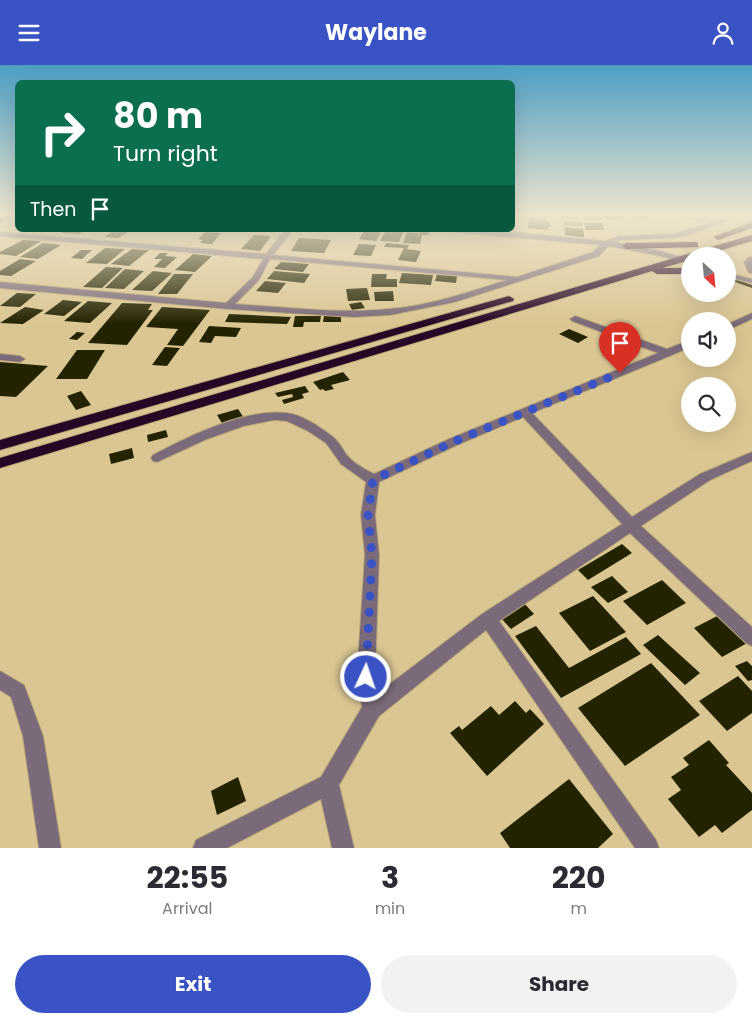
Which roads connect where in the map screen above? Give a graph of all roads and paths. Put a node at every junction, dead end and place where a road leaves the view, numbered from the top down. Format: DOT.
graph roads {
  1 [pos="202,252"];
  2 [pos="272,252"];
  3 [pos="598,252"];
  4 [pos="638,252"];
  5 [pos="650,252"];
  6 [pos="675,252"];
  7 [pos="665,255"];
  8 [pos="268,257"];
  9 [pos="681,259"];
  10 [pos="752,259"];
  11 [pos="681,261"];
  12 [pos="639,262"];
  13 [pos="681,270"];
  14 [pos="752,271"];
  15 [pos="630,273"];
  16 [pos="736,277"];
  17 [pos="519,278"];
  18 [pos="752,281"];
  19 [pos="0,285"];
  20 [pos="228,306"];
  21 [pos="575,319"];
  22 [pos="750,319"];
  23 [pos="736,324"];
  24 [pos="681,347"];
  25 [pos="668,353"];
  26 [pos="0,357"];
  27 [pos="20,359"];
  28 [pos="526,413"];
  29 [pos="0,445"];
  30 [pos="752,456"];
  31 [pos="157,458"];
  32 [pos="0,463"];
  33 [pos="373,480"];
  34 [pos="631,525"];
  35 [pos="488,619"];
  36 [pos="752,638"];
  37 [pos="0,680"];
  38 [pos="372,709"];
  39 [pos="328,783"];
  40 [pos="50,848"];
  41 [pos="204,848"];
  42 [pos="343,848"];
  43 [pos="648,848"];
  1 -- 8 [label="street"];
  2 -- 8 [label="street"];
  3 -- 17 [label="street"];
  4 -- 12 [label="highway"];
  5 -- 7 [label="street"];
  6 -- 7 [label="highway"];
  7 -- 9 [label="street"];
  7 -- 12 [label="highway"];
  8 -- 17 [label="street"];
  8 -- 20 [label="street"];
  10 -- 14 [label="street"];
  11 -- 15 [label="highway"];
  12 -- 29 [label="highway"];
  13 -- 15 [label="highway"];
  15 -- 32 [label="highway"];
  16 -- 18 [label="street"];
  17 -- 20 [label="street"];
  19 -- 20 [label="street"];
  21 -- 25 [label="street"];
  22 -- 23 [label="street"];
  24 -- 25 [label="street"];
  25 -- 28 [label="street"];
  26 -- 27 [label="street"];
  28 -- 33 [label="street"];
  28 -- 34 [label="street"];
  30 -- 34 [label="street"];
  31 -- 33 [label="street"];
  33 -- 38 [label="street"];
  34 -- 35 [label="street"];
  34 -- 36 [label="street"];
  35 -- 38 [label="street"];
  35 -- 43 [label="street"];
  37 -- 40 [label="street"];
  38 -- 39 [label="street"];
  39 -- 41 [label="street"];
  39 -- 42 [label="street"];
}
